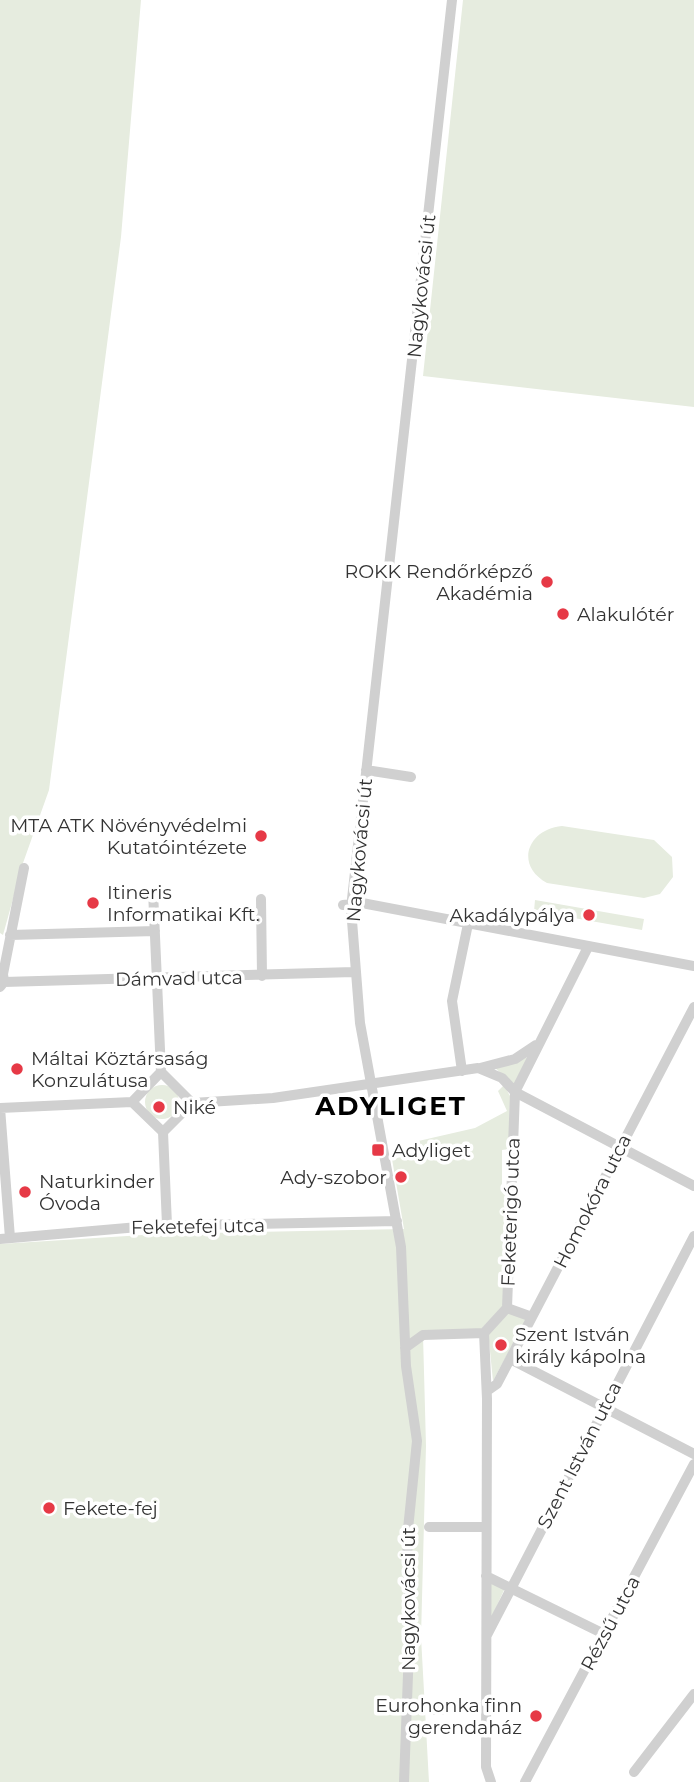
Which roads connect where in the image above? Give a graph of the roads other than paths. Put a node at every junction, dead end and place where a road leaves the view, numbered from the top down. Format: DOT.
graph roads {
  1 [pos="452,0"];
  2 [pos="366,770"];
  3 [pos="411,777"];
  4 [pos="24,867"];
  5 [pos="153,891"];
  6 [pos="261,899"];
  7 [pos="352,904"];
  8 [pos="468,924"];
  9 [pos="155,931"];
  10 [pos="10,935"];
  11 [pos="588,947"];
  12 [pos="694,966"];
  13 [pos="354,972"];
  14 [pos="262,976"];
  15 [pos="157,978"];
  16 [pos="2,984"];
  17 [pos="694,1007"];
  18 [pos="541,1041"];
  19 [pos="478,1068"];
  20 [pos="462,1071"];
  21 [pos="161,1072"];
  22 [pos="374,1085"];
  23 [pos="515,1093"];
  24 [pos="132,1102"];
  25 [pos="192,1102"];
  26 [pos="0,1108"];
  27 [pos="163,1132"];
  28 [pos="619,1147"];
  29 [pos="694,1186"];
  30 [pos="397,1221"];
  31 [pos="167,1226"];
  32 [pos="694,1236"];
  33 [pos="5,1238"];
  34 [pos="507,1308"];
  35 [pos="532,1317"];
  36 [pos="484,1333"];
  37 [pos="404,1348"];
  38 [pos="510,1359"];
  39 [pos="487,1391"];
  40 [pos="604,1406"];
  41 [pos="694,1454"];
  42 [pos="694,1464"];
  43 [pos="429,1527"];
  44 [pos="486,1527"];
  45 [pos="486,1576"];
  46 [pos="511,1588"];
  47 [pos="604,1634"];
  48 [pos="486,1638"];
  49 [pos="694,1694"];
  50 [pos="485,1707"];
  51 [pos="431,1710"];
  52 [pos="634,1772"];
  53 [pos="404,1782"];
  54 [pos="491,1782"];
  55 [pos="525,1782"];
  1 -- 2 [label="street, Nagykovácsi út"];
  2 -- 3 [label="street"];
  2 -- 7 [label="street, Nagykovácsi út"];
  4 -- 10 [label="street"];
  5 -- 9 [label="street"];
  6 -- 14 [label="street"];
  7 -- 8 [label="street"];
  7 -- 13 [label="street, Nagykovácsi út"];
  8 -- 11 [label="street"];
  8 -- 20 [label="street"];
  9 -- 10 [label="street"];
  9 -- 15 [label="street"];
  10 -- 16 [label="street"];
  11 -- 12 [label="street"];
  11 -- 18 [label="street, Feketerigó utca"];
  13 -- 14 [label="street, Dámvad utca"];
  13 -- 22 [label="street, Nagykovácsi út"];
  14 -- 15 [label="street, Dámvad utca"];
  15 -- 16 [label="street, Dámvad utca"];
  15 -- 21 [label="street"];
  17 -- 28 [label="street, Homokóra utca"];
  18 -- 19 [label="street"];
  18 -- 23 [label="street, Feketerigó utca"];
  19 -- 20 [label="street"];
  19 -- 23 [label="street"];
  20 -- 22 [label="street"];
  21 -- 24 [label="street"];
  21 -- 25 [label="street"];
  22 -- 25 [label="street"];
  22 -- 30 [label="street, Nagykovácsi út"];
  23 -- 28 [label="street"];
  23 -- 34 [label="street, Feketerigó utca"];
  24 -- 26 [label="street"];
  24 -- 27 [label="street"];
  25 -- 27 [label="street"];
  26 -- 33 [label="street"];
  27 -- 31 [label="street"];
  28 -- 29 [label="street"];
  28 -- 35 [label="street, Homokóra utca"];
  30 -- 31 [label="street, Feketefej utca"];
  30 -- 37 [label="street, Nagykovácsi út"];
  31 -- 33 [label="street, Feketefej utca"];
  32 -- 40 [label="street, Szent István utca"];
  34 -- 35 [label="street"];
  34 -- 36 [label="street, Feketerigó utca"];
  35 -- 38 [label="street, Homokóra utca"];
  36 -- 37 [label="street"];
  36 -- 39 [label="street"];
  37 -- 53 [label="street, Nagykovácsi út"];
  38 -- 39 [label="street, Homokóra utca"];
  38 -- 40 [label="street"];
  39 -- 44 [label="street"];
  40 -- 41 [label="street"];
  40 -- 46 [label="street, Szent István utca"];
  42 -- 47 [label="street, Rézsű utca"];
  43 -- 44 [label="street"];
  44 -- 45 [label="street"];
  45 -- 46 [label="street"];
  45 -- 48 [label="street"];
  46 -- 47 [label="street"];
  46 -- 48 [label="street, Szent István utca"];
  47 -- 55 [label="street, Rézsű utca"];
  48 -- 50 [label="street"];
  49 -- 52 [label="street"];
  50 -- 51 [label="street"];
  50 -- 54 [label="street"];
}
